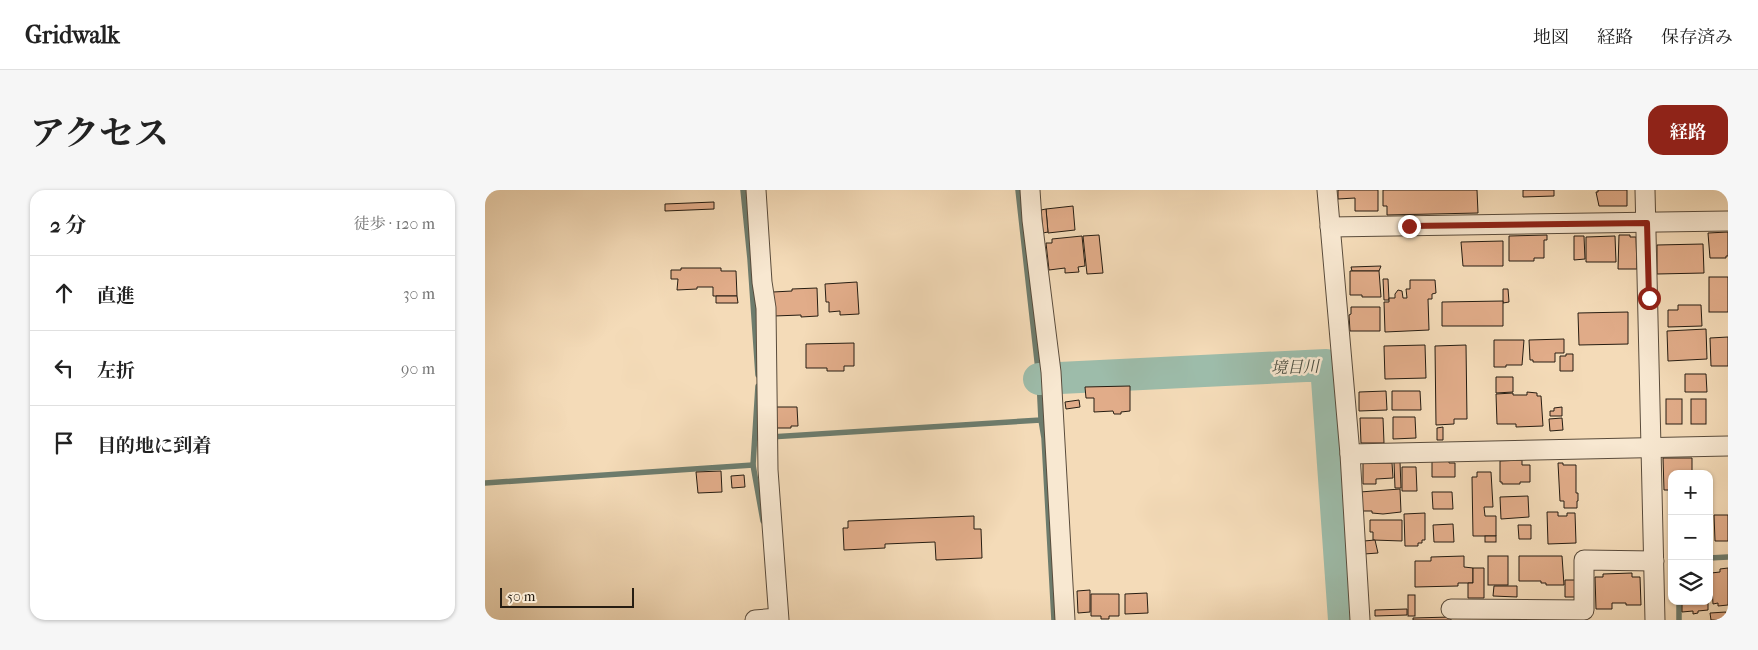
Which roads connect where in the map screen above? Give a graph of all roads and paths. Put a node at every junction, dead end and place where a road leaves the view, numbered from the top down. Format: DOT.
graph roads {
  1 [pos="756,190"];
  2 [pos="1030,190"];
  3 [pos="1327,190"];
  4 [pos="1645,190"];
  5 [pos="1728,221"];
  6 [pos="1647,223"];
  7 [pos="1330,227"];
  8 [pos="1728,446"];
  9 [pos="1652,448"];
  10 [pos="1350,454"];
  11 [pos="1654,561"];
  12 [pos="1451,609"];
  13 [pos="770,619"];
  14 [pos="1065,620"];
  15 [pos="1360,620"];
  16 [pos="1655,620"];
  1 -- 13 [label="street"];
  2 -- 14 [label="street"];
  3 -- 7 [label="street"];
  4 -- 6 [label="street"];
  5 -- 6 [label="street"];
  6 -- 7 [label="street"];
  6 -- 9 [label="street"];
  7 -- 10 [label="street"];
  8 -- 9 [label="street"];
  9 -- 10 [label="street"];
  9 -- 11 [label="street"];
  10 -- 15 [label="street"];
  11 -- 12 [label="street"];
  11 -- 16 [label="street"];
}
